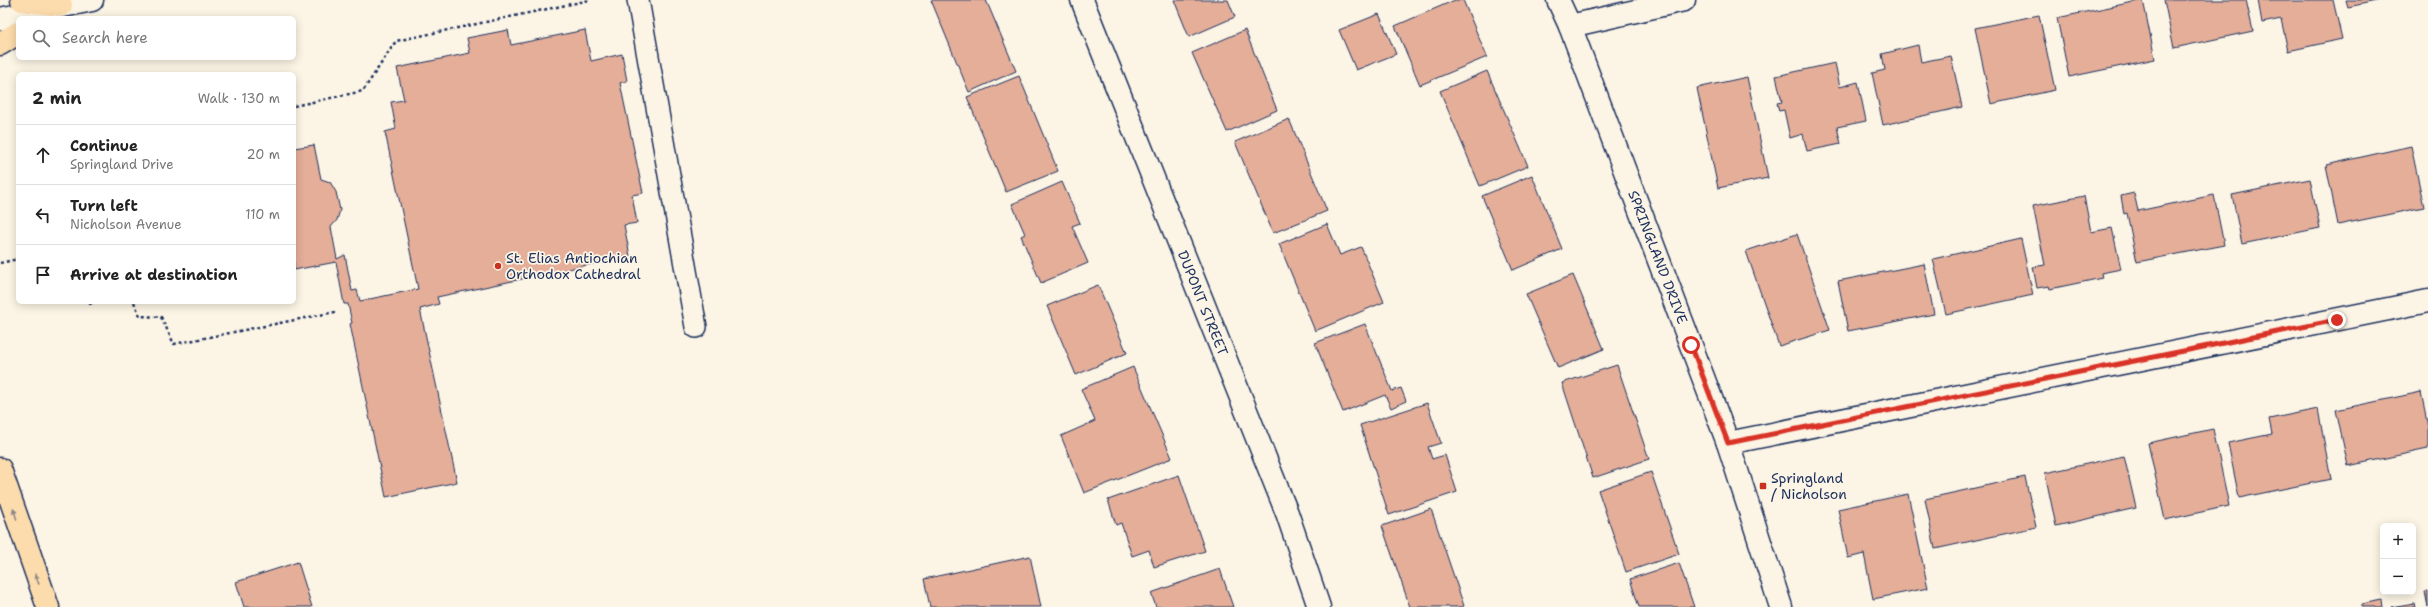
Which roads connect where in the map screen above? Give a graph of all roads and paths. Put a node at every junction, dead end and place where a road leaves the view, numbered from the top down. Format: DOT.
graph roads {
  1 [pos="22,0"];
  2 [pos="92,0"];
  3 [pos="590,0"];
  4 [pos="638,0"];
  5 [pos="1082,0"];
  6 [pos="1558,0"];
  7 [pos="1684,0"];
  8 [pos="61,5"];
  9 [pos="44,16"];
  10 [pos="0,19"];
  11 [pos="1570,26"];
  12 [pos="16,33"];
  13 [pos="0,44"];
  14 [pos="296,106"];
  15 [pos="16,259"];
  16 [pos="0,262"];
  17 [pos="2428,300"];
  18 [pos="135,304"];
  19 [pos="335,312"];
  20 [pos="696,327"];
  21 [pos="1728,443"];
  22 [pos="0,469"];
  23 [pos="48,607"];
  24 [pos="1319,607"];
  25 [pos="1781,607"];
  1 -- 8 [label="main road"];
  2 -- 8 [label="street"];
  3 -- 14 [label="path"];
  4 -- 20 [label="lane"];
  5 -- 24 [label="street, DUPONT STREET"];
  6 -- 11 [label="street, SPRINGLAND DRIVE"];
  7 -- 11 [label="street"];
  8 -- 9 [label="main road"];
  8 -- 10 [label="street"];
  11 -- 21 [label="street, SPRINGLAND DRIVE"];
  12 -- 13 [label="main road"];
  15 -- 16 [label="path"];
  17 -- 21 [label="street"];
  18 -- 19 [label="path"];
  21 -- 25 [label="street, SPRINGLAND DRIVE"];
  23 -- 22 [label="main road, one-way"];
}
